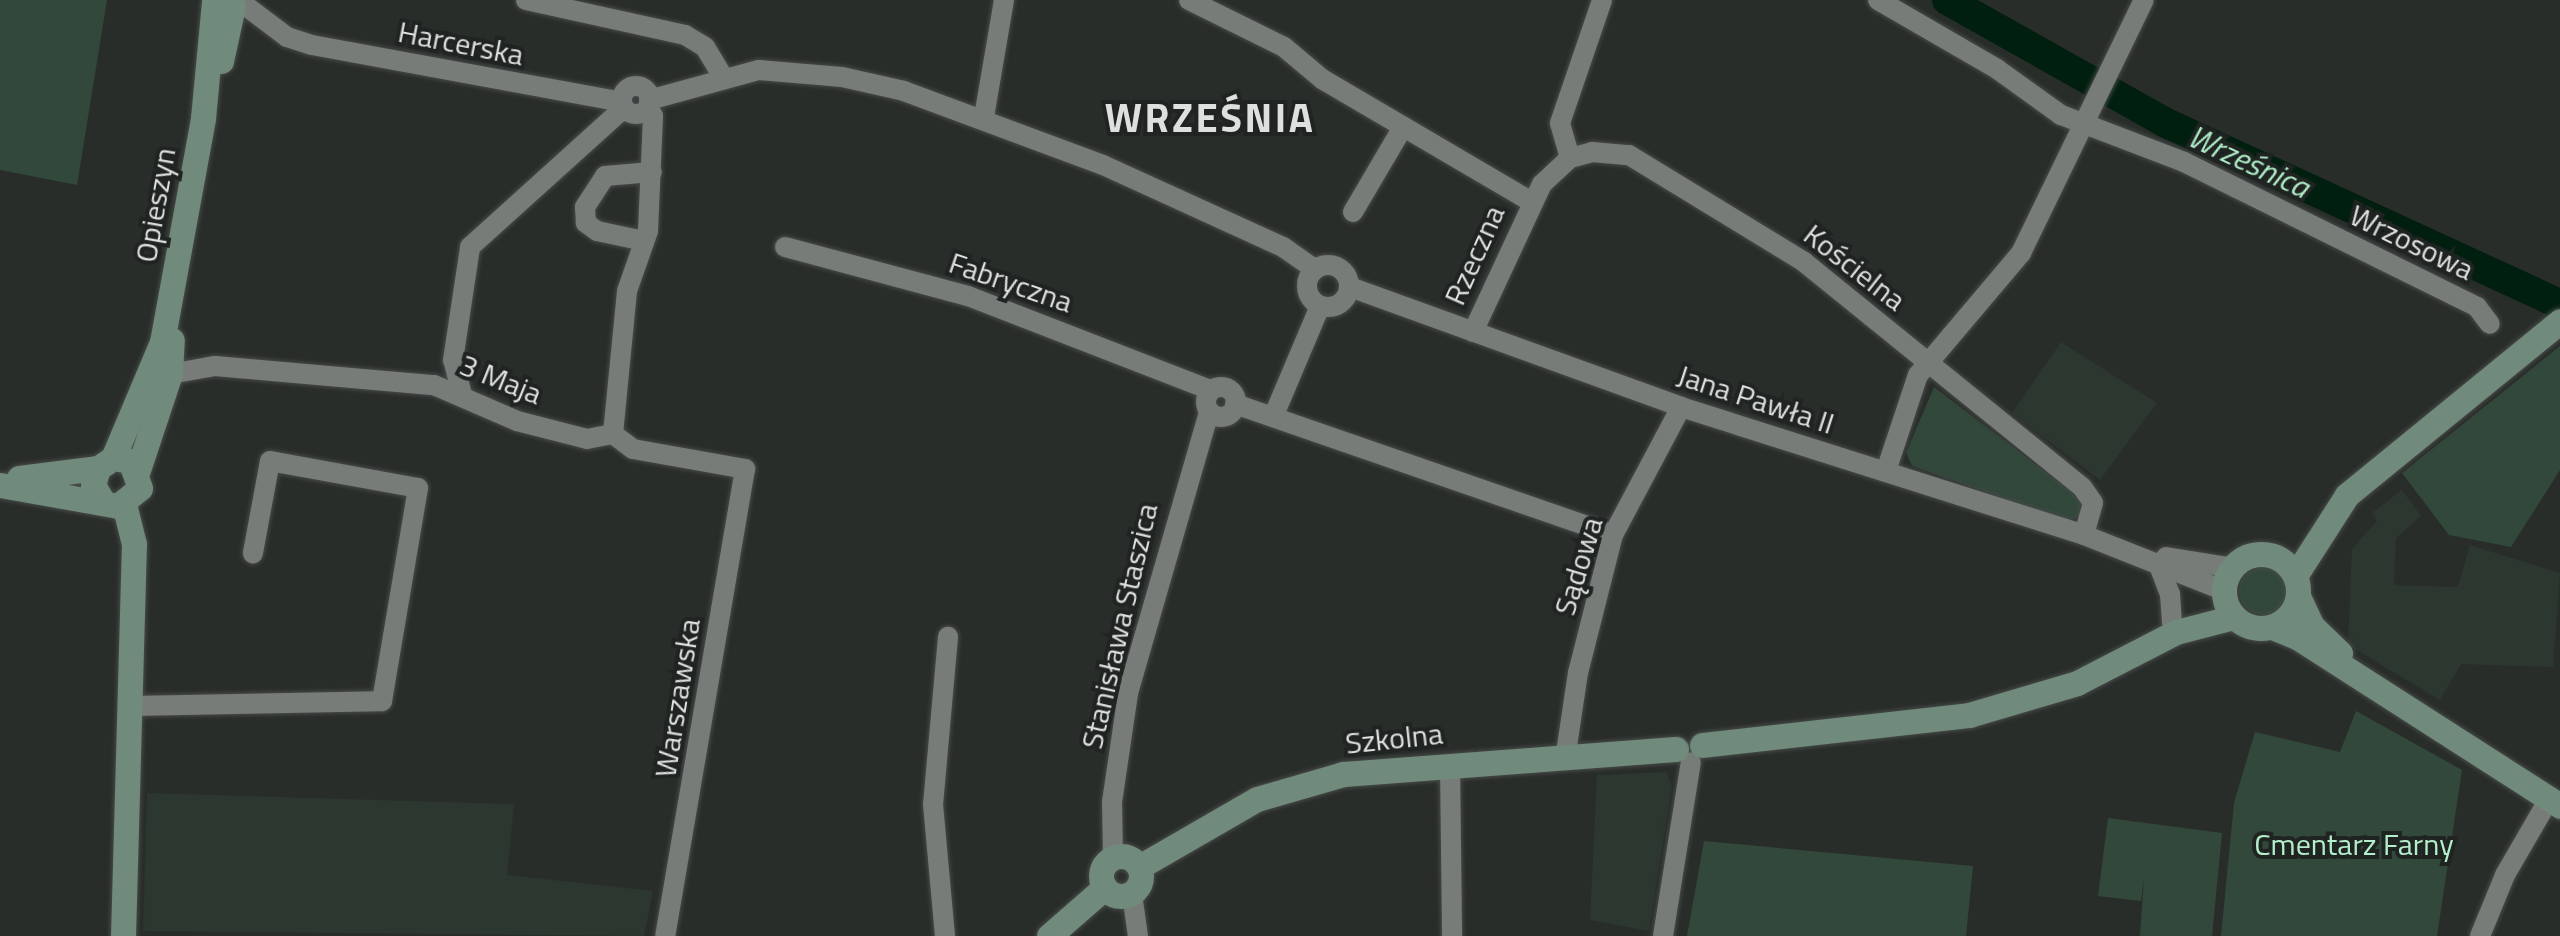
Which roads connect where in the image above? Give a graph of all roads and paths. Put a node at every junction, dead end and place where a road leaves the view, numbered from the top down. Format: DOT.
graph roads {
  1 [pos="526,0"];
  2 [pos="1004,0"];
  3 [pos="1189,0"];
  4 [pos="1602,0"];
  5 [pos="1878,0"];
  6 [pos="2144,0"];
  7 [pos="229,2"];
  8 [pos="723,77"];
  9 [pos="648,104"];
  10 [pos="623,105"];
  11 [pos="984,117"];
  12 [pos="2089,117"];
  13 [pos="1403,127"];
  14 [pos="1570,158"];
  15 [pos="652,172"];
  16 [pos="1530,201"];
  17 [pos="1353,212"];
  18 [pos="644,241"];
  19 [pos="785,247"];
  20 [pos="1316,269"];
  21 [pos="1350,287"];
  22 [pos="170,304"];
  23 [pos="1320,306"];
  24 [pos="2560,321"];
  25 [pos="2490,324"];
  26 [pos="1473,332"];
  27 [pos="1929,364"];
  28 [pos="170,374"];
  29 [pos="462,395"];
  30 [pos="1210,401"];
  31 [pos="1680,407"];
  32 [pos="1274,415"];
  33 [pos="613,434"];
  34 [pos="105,463"];
  35 [pos="744,468"];
  36 [pos="138,470"];
  37 [pos="1886,471"];
  38 [pos="0,483"];
  39 [pos="2342,500"];
  40 [pos="113,502"];
  41 [pos="2084,534"];
  42 [pos="1613,535"];
  43 [pos="252,553"];
  44 [pos="2272,556"];
  45 [pos="2153,561"];
  46 [pos="2297,586"];
  47 [pos="2228,593"];
  48 [pos="2172,623"];
  49 [pos="2272,627"];
  50 [pos="948,638"];
  51 [pos="2145,646"];
  52 [pos="2378,692"];
  53 [pos="128,706"];
  54 [pos="1690,752"];
  55 [pos="1566,754"];
  56 [pos="1450,765"];
  57 [pos="2554,803"];
  58 [pos="1113,858"];
  59 [pos="1139,866"];
  60 [pos="1104,888"];
  61 [pos="1132,894"];
  62 [pos="123,936"];
  63 [pos="665,936"];
  64 [pos="945,936"];
  65 [pos="1049,936"];
  66 [pos="1138,936"];
  67 [pos="1452,936"];
  68 [pos="1662,936"];
  69 [pos="2480,936"];
  1 -- 8 [label="street, Harcerska"];
  2 -- 11 [label="street"];
  3 -- 13 [label="street"];
  4 -- 14 [label="street"];
  5 -- 12 [label="street, Wrzosowa"];
  6 -- 12 [label="street"];
  7 -- 10 [label="street, Harcerska"];
  7 -- 22 [label="street, Opieszyn"];
  8 -- 9 [label="street"];
  8 -- 11 [label="street"];
  9 -- 10 [label="street, Harcerska"];
  9 -- 15 [label="street"];
  10 -- 29 [label="street"];
  11 -- 20 [label="street"];
  12 -- 25 [label="street, Wrzosowa"];
  12 -- 27 [label="street"];
  13 -- 16 [label="street"];
  13 -- 17 [label="street"];
  14 -- 16 [label="street"];
  14 -- 27 [label="street, Kościelna"];
  15 -- 18 [label="street"];
  15 -- 18 [label="street"];
  16 -- 26 [label="street, Rzeczna"];
  18 -- 33 [label="street"];
  19 -- 30 [label="street, Fabryczna"];
  20 -- 21 [label="street"];
  20 -- 23 [label="street"];
  21 -- 23 [label="street"];
  21 -- 26 [label="street, Jana Pawła II"];
  22 -- 28 [label="street, Opieszyn"];
  22 -- 34 [label="street, Opieszyn"];
  23 -- 32 [label="street"];
  24 -- 39 [label="street"];
  26 -- 31 [label="street, Jana Pawła II"];
  27 -- 37 [label="street"];
  27 -- 41 [label="street, Kościelna"];
  28 -- 29 [label="street, 3 Maja"];
  28 -- 36 [label="street, Opieszyn"];
  29 -- 33 [label="street, 3 Maja"];
  30 -- 32 [label="street"];
  30 -- 58 [label="street, Stanisława Staszica"];
  31 -- 37 [label="street, Jana Pawła II"];
  31 -- 42 [label="street, Sądowa"];
  32 -- 42 [label="street"];
  33 -- 35 [label="street, 3 Maja"];
  34 -- 36 [label="street"];
  34 -- 38 [label="street"];
  34 -- 40 [label="street"];
  35 -- 63 [label="street, Warszawska"];
  36 -- 40 [label="street, Opieszyn"];
  37 -- 41 [label="street, Jana Pawła II"];
  38 -- 40 [label="street"];
  39 -- 44 [label="street"];
  39 -- 46 [label="street"];
  40 -- 53 [label="street"];
  41 -- 45 [label="street, Jana Pawła II"];
  42 -- 55 [label="street, Sądowa"];
  43 -- 53 [label="street"];
  44 -- 46 [label="street"];
  44 -- 47 [label="street"];
  45 -- 47 [label="street, Jana Pawła II"];
  45 -- 48 [label="street"];
  46 -- 49 [label="street"];
  46 -- 52 [label="street"];
  47 -- 48 [label="street, Szkolna"];
  47 -- 49 [label="street"];
  47 -- 51 [label="street, Szkolna"];
  48 -- 51 [label="street, Szkolna"];
  49 -- 52 [label="street"];
  50 -- 64 [label="street"];
  51 -- 54 [label="street, Szkolna"];
  52 -- 57 [label="street"];
  53 -- 62 [label="street"];
  54 -- 55 [label="street, Szkolna"];
  54 -- 68 [label="street"];
  55 -- 56 [label="street, Szkolna"];
  56 -- 59 [label="street, Szkolna"];
  56 -- 67 [label="street"];
  57 -- 69 [label="street"];
  58 -- 59 [label="street"];
  58 -- 60 [label="street"];
  59 -- 61 [label="street"];
  60 -- 61 [label="street"];
  60 -- 65 [label="street"];
  61 -- 66 [label="street"];
}
